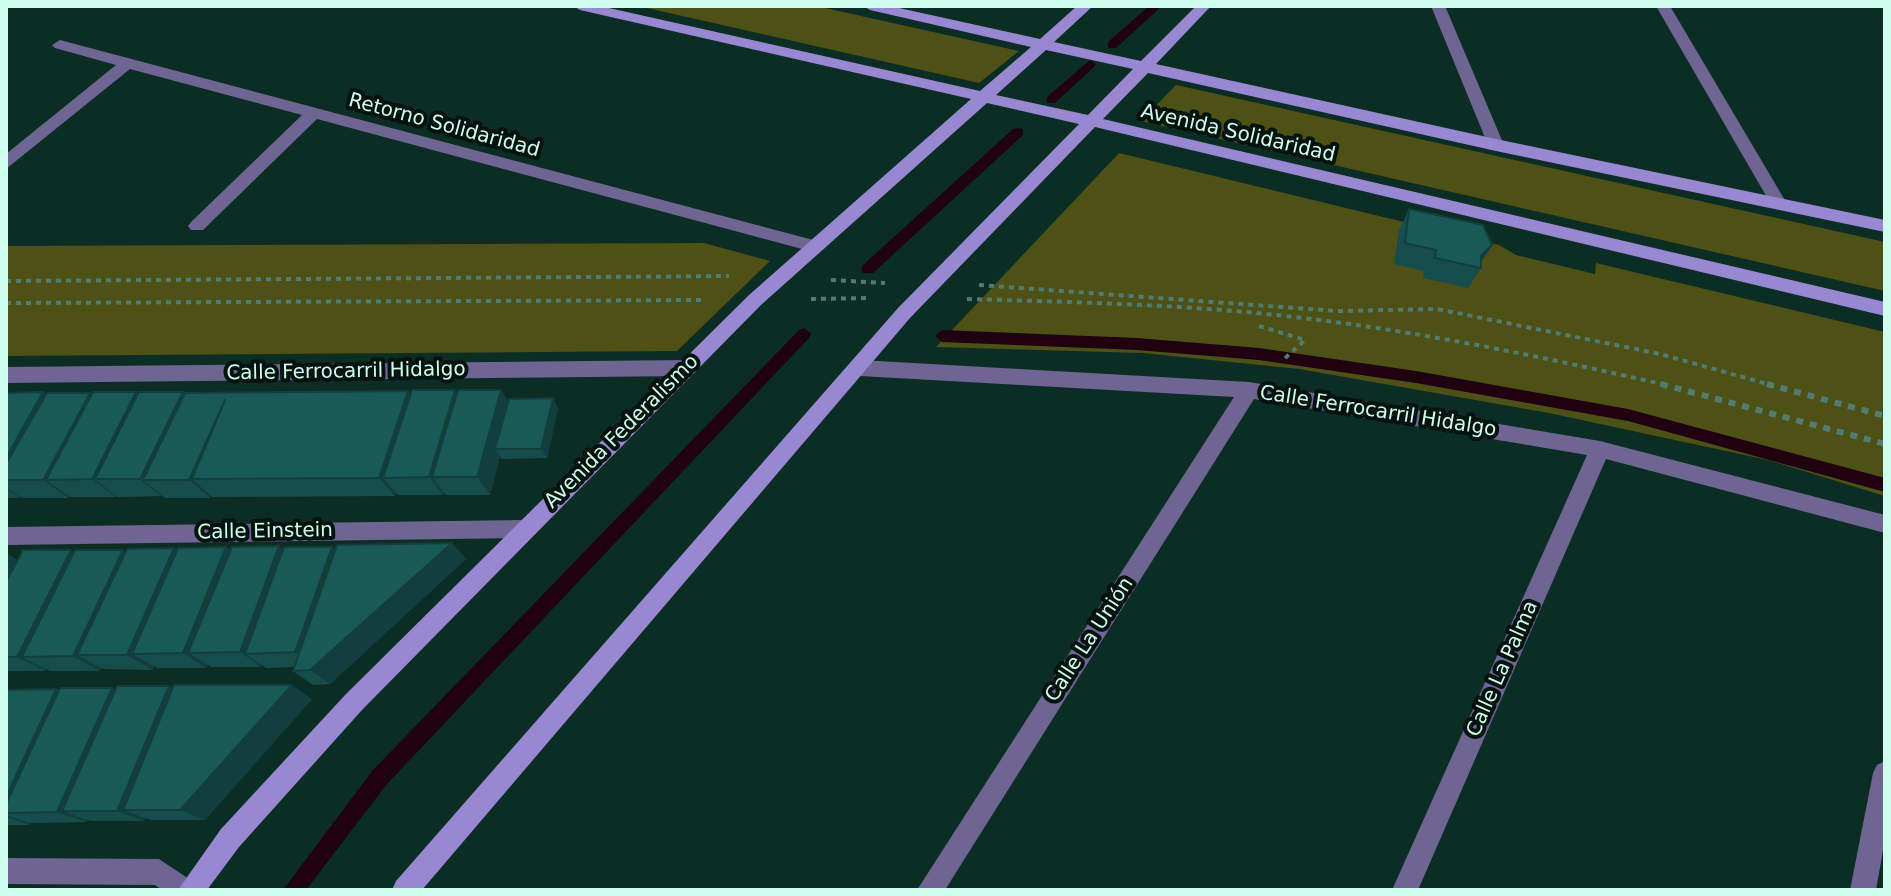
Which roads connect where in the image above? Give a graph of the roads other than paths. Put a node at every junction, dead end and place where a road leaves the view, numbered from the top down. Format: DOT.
graph roads {
  1 [pos="580,6"];
  2 [pos="870,6"];
  3 [pos="1086,6"];
  4 [pos="1204,6"];
  5 [pos="1438,6"];
  6 [pos="1663,6"];
  7 [pos="1044,44"];
  8 [pos="60,45"];
  9 [pos="125,65"];
  10 [pos="1144,65"];
  11 [pos="981,98"];
  12 [pos="312,114"];
  13 [pos="1090,121"];
  14 [pos="1496,145"];
  15 [pos="6,163"];
  16 [pos="1778,202"];
  17 [pos="197,226"];
  18 [pos="1885,226"];
  19 [pos="817,247"];
  20 [pos="1885,309"];
  21 [pos="686,368"];
  22 [pos="860,368"];
  23 [pos="6,375"];
  24 [pos="1249,390"];
  25 [pos="1600,449"];
  26 [pos="1885,524"];
  27 [pos="524,529"];
  28 [pos="6,536"];
  29 [pos="1885,773"];
  30 [pos="6,871"];
  31 [pos="183,890"];
  32 [pos="191,890"];
  33 [pos="405,890"];
  34 [pos="930,890"];
  35 [pos="1405,890"];
  36 [pos="1863,890"];
  1 -- 11 [label="street, Avenida Solidaridad"];
  2 -- 7 [label="street"];
  3 -- 7 [label="street, Avenida Federalismo"];
  4 -- 10 [label="street"];
  5 -- 14 [label="street"];
  6 -- 16 [label="street"];
  7 -- 10 [label="street"];
  7 -- 11 [label="street, Avenida Federalismo"];
  8 -- 9 [label="street, Retorno Solidaridad"];
  9 -- 12 [label="street, Retorno Solidaridad"];
  9 -- 15 [label="street"];
  10 -- 13 [label="street"];
  10 -- 14 [label="street"];
  11 -- 13 [label="street, Avenida Solidaridad"];
  11 -- 19 [label="street, Avenida Federalismo"];
  12 -- 17 [label="street"];
  12 -- 19 [label="street, Retorno Solidaridad"];
  13 -- 20 [label="street, Avenida Solidaridad"];
  13 -- 22 [label="street"];
  14 -- 16 [label="street"];
  16 -- 18 [label="street"];
  19 -- 21 [label="street, Avenida Federalismo"];
  21 -- 23 [label="street, Calle Ferrocarril Hidalgo"];
  21 -- 27 [label="street, Avenida Federalismo"];
  22 -- 24 [label="street, Calle Ferrocarril Hidalgo"];
  22 -- 33 [label="street"];
  24 -- 25 [label="street, Calle Ferrocarril Hidalgo"];
  24 -- 34 [label="street, Calle La Unión"];
  25 -- 26 [label="street, Calle Ferrocarril Hidalgo"];
  25 -- 35 [label="street, Calle La Palma"];
  27 -- 28 [label="street, Calle Einstein"];
  27 -- 32 [label="street, Avenida Federalismo"];
  29 -- 36 [label="street"];
  30 -- 31 [label="street"];
}
